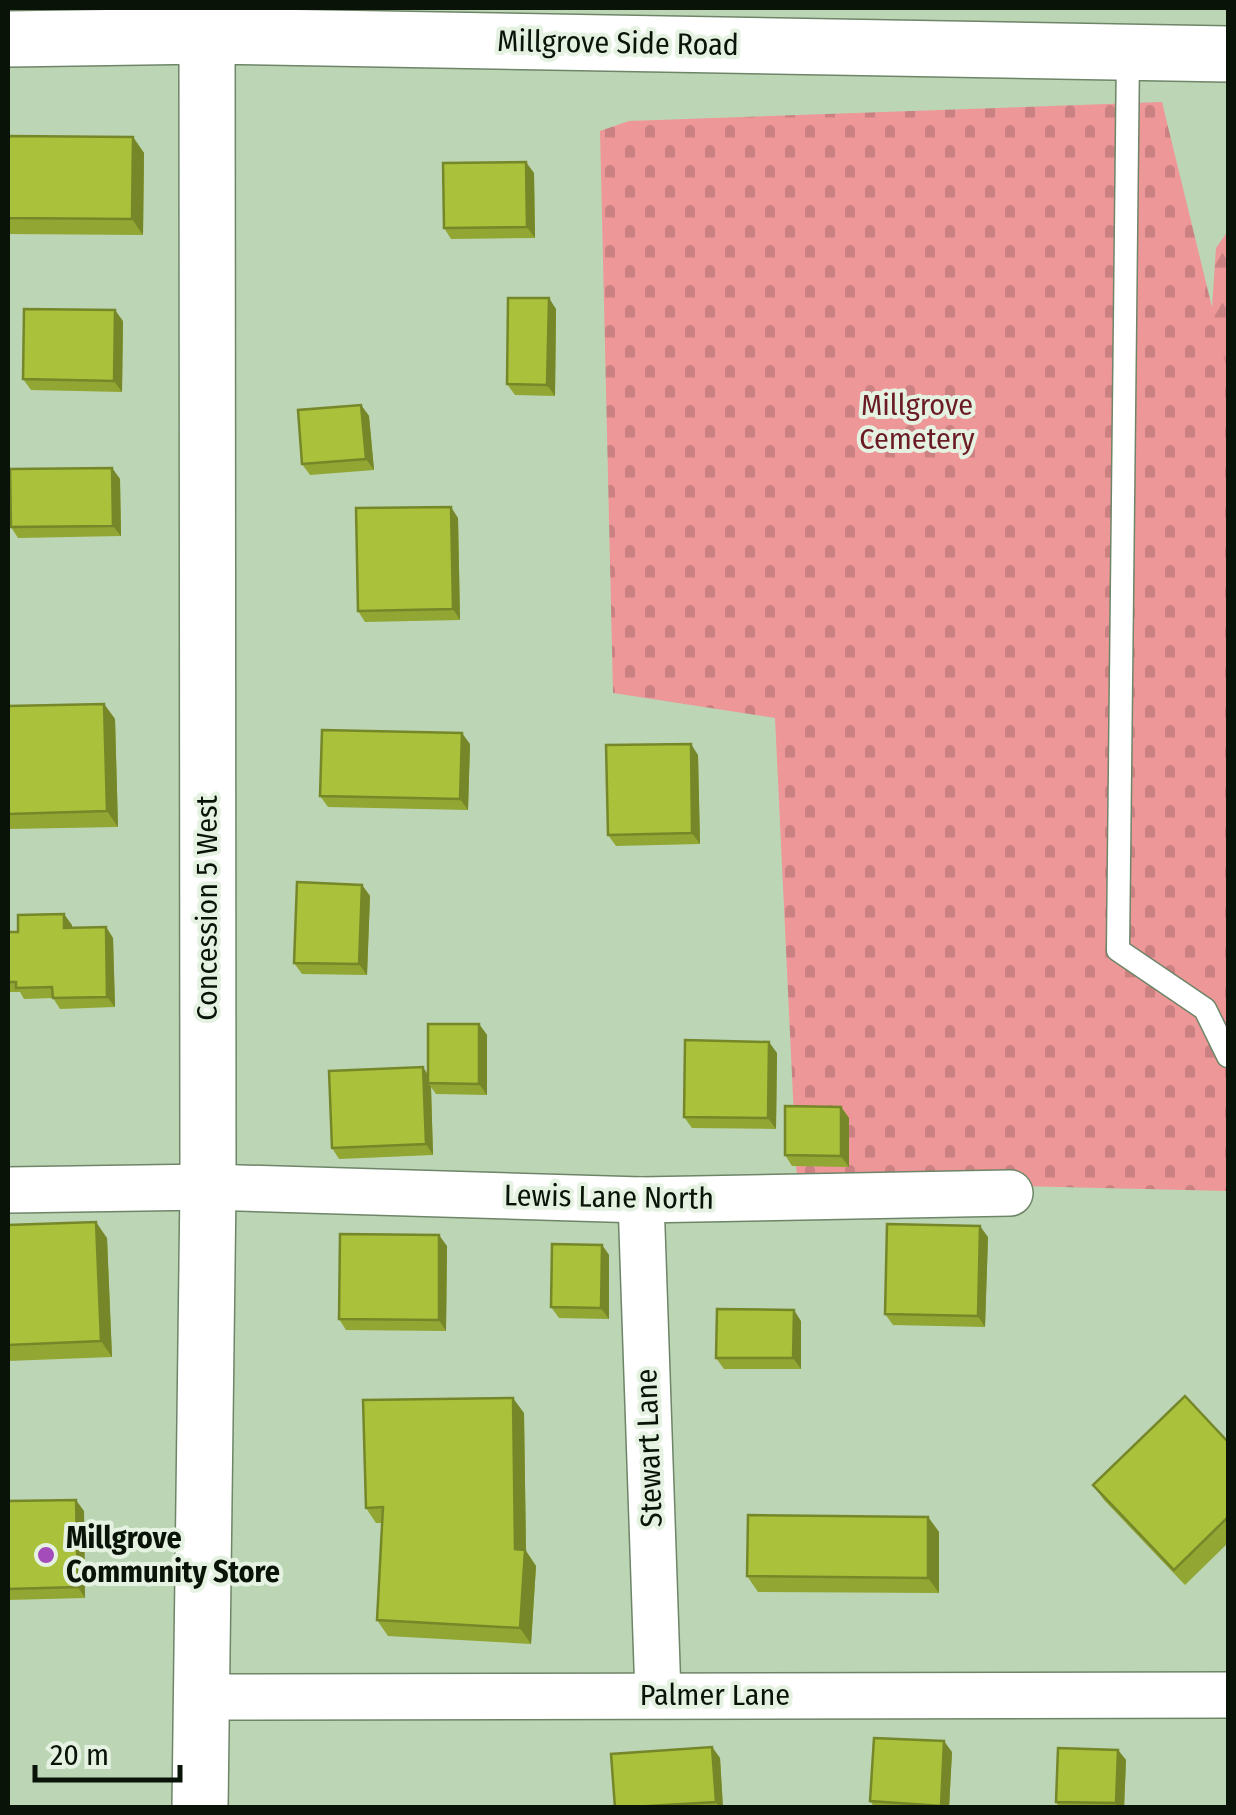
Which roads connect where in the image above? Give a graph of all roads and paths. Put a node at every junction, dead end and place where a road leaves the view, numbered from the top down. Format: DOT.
graph roads {
  1 [pos="207,22"];
  2 [pos="8,39"];
  3 [pos="1128,52"];
  4 [pos="1228,54"];
  5 [pos="1228,1056"];
  6 [pos="208,1187"];
  7 [pos="8,1190"];
  8 [pos="1010,1193"];
  9 [pos="641,1200"];
  10 [pos="1228,1694"];
  11 [pos="658,1696"];
  12 [pos="202,1698"];
  13 [pos="200,1808"];
  1 -- 2 [label="main road, Millgrove Side Road"];
  1 -- 3 [label="main road, Millgrove Side Road"];
  1 -- 6 [label="main road, Concession 5 West"];
  3 -- 4 [label="main road, Millgrove Side Road"];
  3 -- 5 [label="lane"];
  6 -- 7 [label="street, Lewis Lane North"];
  6 -- 9 [label="street, Lewis Lane North"];
  6 -- 12 [label="main road, Concession 5 West"];
  8 -- 9 [label="street, Lewis Lane North"];
  9 -- 11 [label="street, Stewart Lane"];
  10 -- 11 [label="street, Palmer Lane"];
  11 -- 12 [label="street, Palmer Lane"];
  12 -- 13 [label="main road, Concession 5 West"];
}
